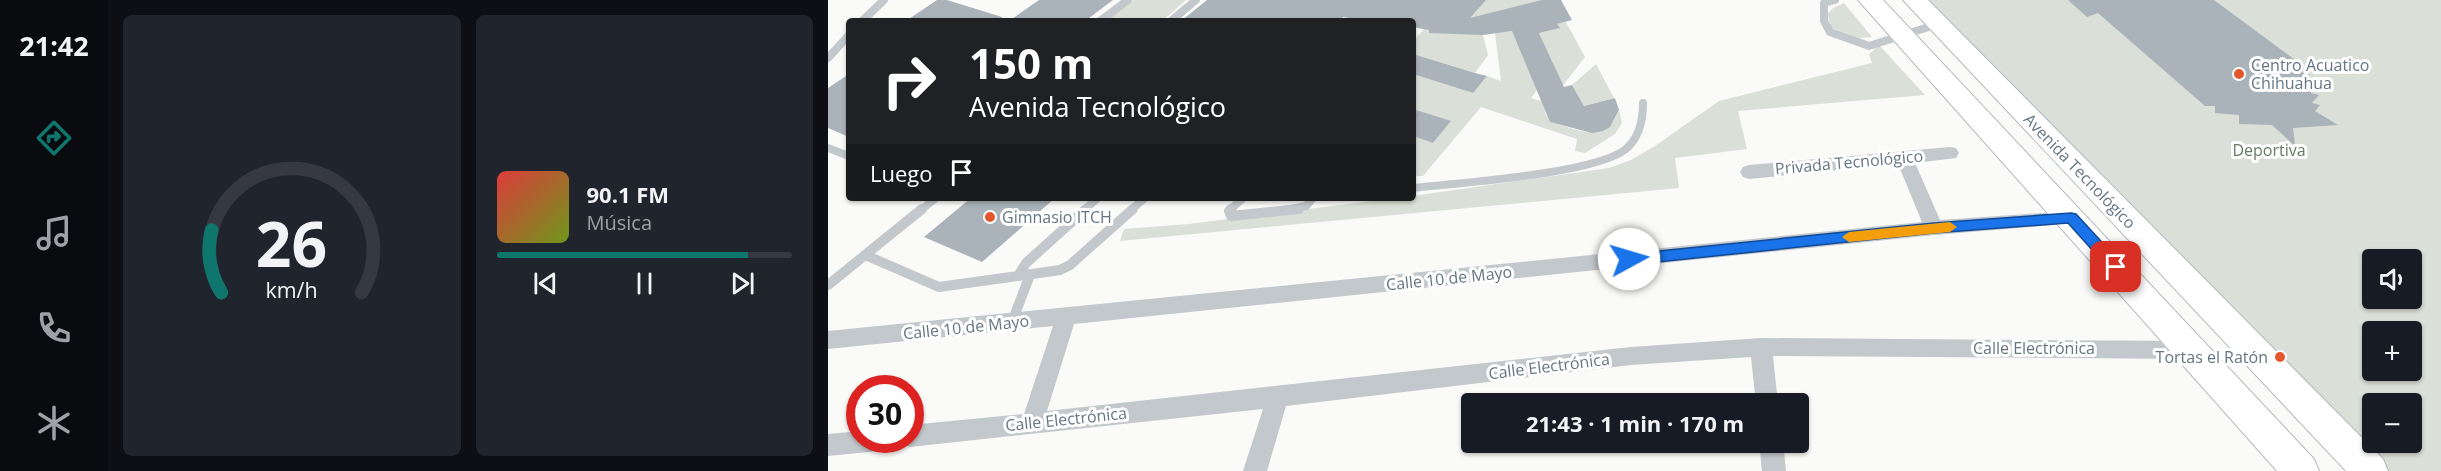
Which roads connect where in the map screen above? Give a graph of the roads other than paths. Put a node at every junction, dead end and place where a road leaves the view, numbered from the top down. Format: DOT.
graph roads {
  1 [pos="884,0"];
  2 [pos="1128,0"];
  3 [pos="1196,0"];
  4 [pos="1835,0"];
  5 [pos="1870,0"];
  6 [pos="1915,0"];
  7 [pos="865,18"];
  8 [pos="1104,18"];
  9 [pos="1175,18"];
  10 [pos="1938,24"];
  11 [pos="1903,35"];
  12 [pos="846,44"];
  13 [pos="828,58"];
  14 [pos="1642,103"];
  15 [pos="828,148"];
  16 [pos="1950,153"];
  17 [pos="846,155"];
  18 [pos="1904,158"];
  19 [pos="1749,172"];
  20 [pos="1416,188"];
  21 [pos="932,201"];
  22 [pos="1095,201"];
  23 [pos="1142,201"];
  24 [pos="1240,201"];
  25 [pos="1310,201"];
  26 [pos="2071,218"];
  27 [pos="1934,228"];
  28 [pos="866,255"];
  29 [pos="1030,275"];
  30 [pos="1018,276"];
  31 [pos="828,285"];
  32 [pos="1066,317"];
  33 [pos="1012,322"];
  34 [pos="828,340"];
  35 [pos="1761,347"];
  36 [pos="2191,350"];
  37 [pos="1766,393"];
  38 [pos="1278,397"];
  39 [pos="1032,423"];
  40 [pos="924,435"];
  41 [pos="846,443"];
  42 [pos="828,445"];
  43 [pos="1772,453"];
  44 [pos="1255,471"];
  45 [pos="1774,471"];
  46 [pos="2301,471"];
  47 [pos="2370,471"];
  1 -- 7 [label="lane"];
  2 -- 8 [label="lane"];
  3 -- 9 [label="lane"];
  4 -- 11 [label="lane"];
  5 -- 11 [label="main road"];
  6 -- 10 [label="main road, Avenida Tecnológico"];
  10 -- 11 [label="lane"];
  10 -- 47 [label="main road, Avenida Tecnológico"];
  11 -- 26 [label="main road"];
  12 -- 13 [label="lane"];
  14 -- 20 [label="lane"];
  15 -- 17 [label="lane"];
  16 -- 18 [label="street, Privada Tecnológico"];
  18 -- 19 [label="street, Privada Tecnológico"];
  18 -- 27 [label="street"];
  21 -- 28 [label="lane"];
  22 -- 30 [label="lane"];
  23 -- 29 [label="lane"];
  24 -- 25 [label="lane"];
  26 -- 27 [label="street, Calle 10 de Mayo"];
  26 -- 36 [label="main road"];
  27 -- 32 [label="street, Calle 10 de Mayo"];
  28 -- 30 [label="lane"];
  28 -- 31 [label="lane"];
  29 -- 30 [label="lane"];
  29 -- 33 [label="lane"];
  32 -- 33 [label="street, Calle 10 de Mayo"];
  32 -- 39 [label="street"];
  33 -- 34 [label="street, Calle 10 de Mayo"];
  35 -- 36 [label="street, Calle Electrónica"];
  35 -- 37 [label="street"];
  35 -- 38 [label="street, Calle Electrónica"];
  36 -- 46 [label="main road"];
  38 -- 39 [label="street, Calle Electrónica"];
  38 -- 44 [label="street"];
  39 -- 40 [label="street, Calle Electrónica"];
  41 -- 42 [label="street"];
  43 -- 45 [label="street"];
}
